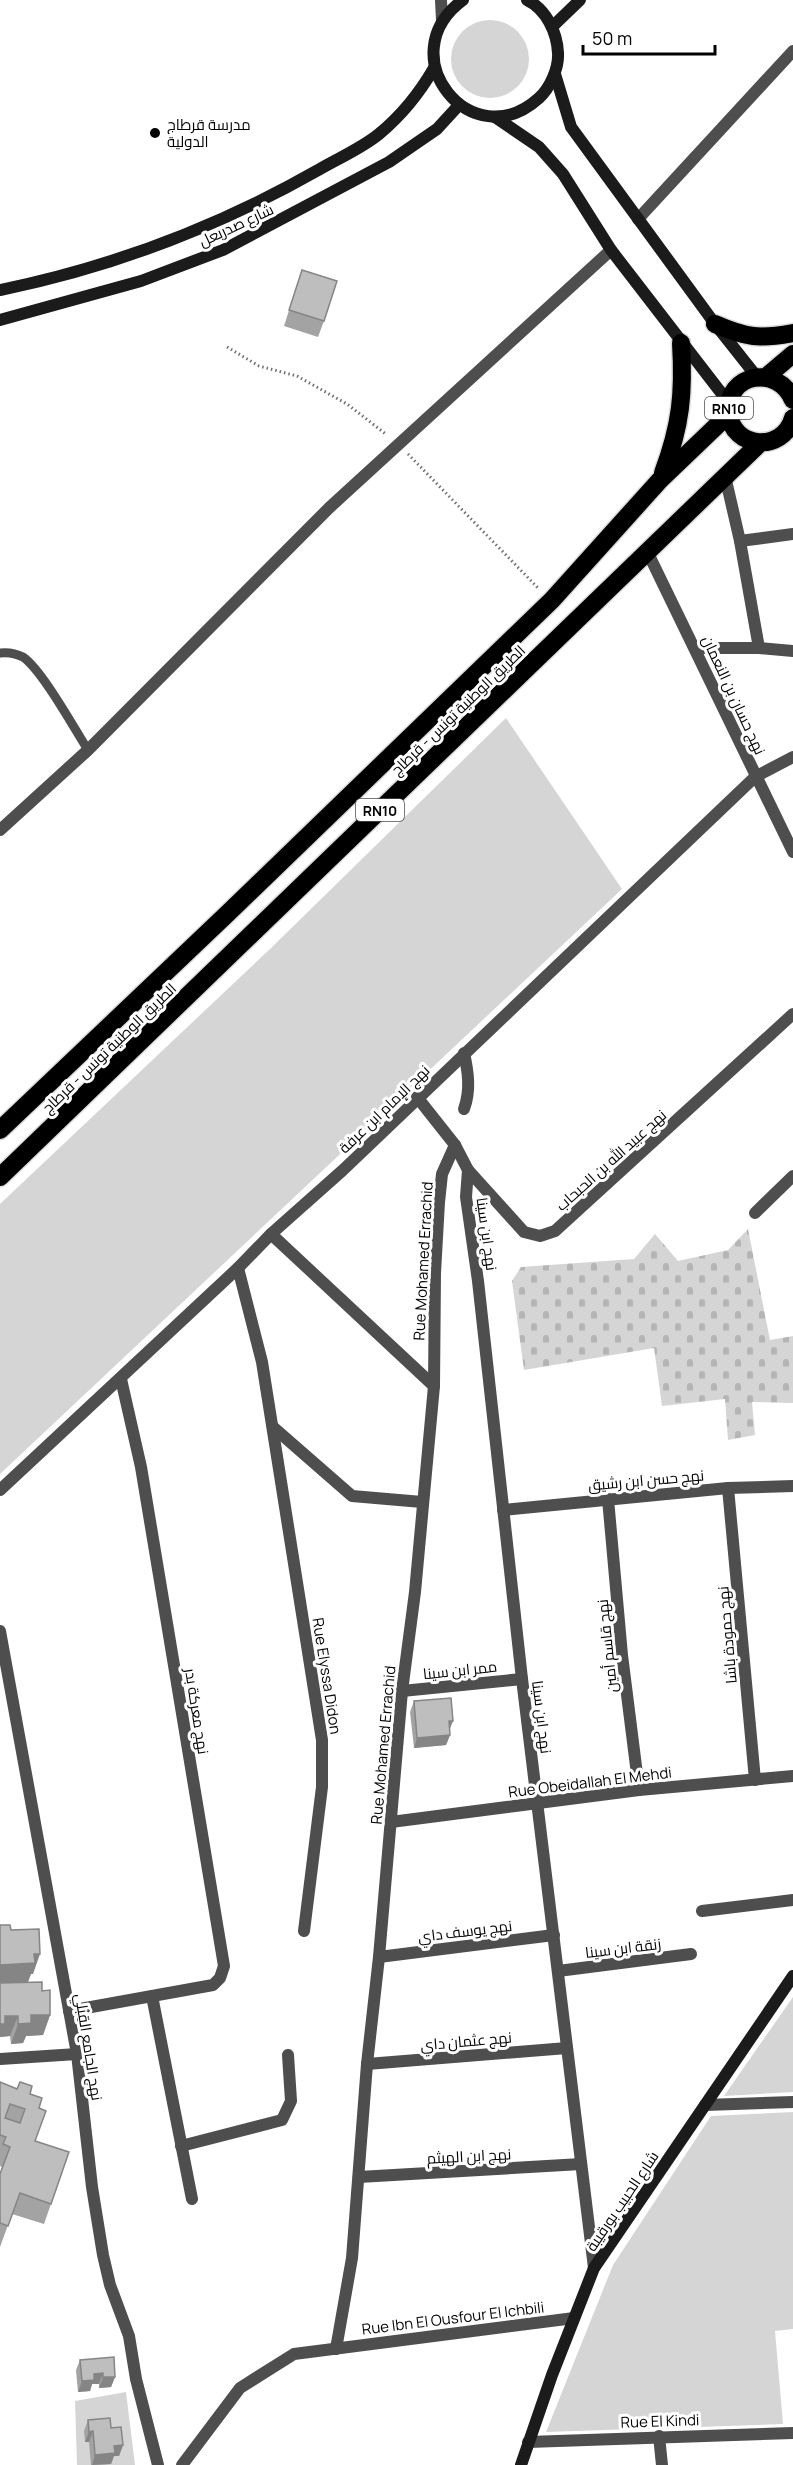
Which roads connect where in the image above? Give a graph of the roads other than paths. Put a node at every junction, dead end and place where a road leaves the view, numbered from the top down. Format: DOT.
graph roads {
  1 [pos="441,0"];
  2 [pos="463,0"];
  3 [pos="580,0"];
  4 [pos="530,1"];
  5 [pos="442,21"];
  6 [pos="552,27"];
  7 [pos="793,51"];
  8 [pos="434,68"];
  9 [pos="555,74"];
  10 [pos="459,105"];
  11 [pos="495,117"];
  12 [pos="638,219"];
  13 [pos="611,250"];
  14 [pos="0,290"];
  15 [pos="0,320"];
  16 [pos="715,324"];
  17 [pos="793,333"];
  18 [pos="681,343"];
  19 [pos="793,354"];
  20 [pos="761,377"];
  21 [pos="793,400"];
  22 [pos="729,409"];
  23 [pos="793,418"];
  24 [pos="760,443"];
  25 [pos="725,476"];
  26 [pos="660,480"];
  27 [pos="793,534"];
  28 [pos="740,541"];
  29 [pos="647,551"];
  30 [pos="695,648"];
  31 [pos="759,648"];
  32 [pos="793,651"];
  33 [pos="0,653"];
  34 [pos="88,750"];
  35 [pos="793,757"];
  36 [pos="755,777"];
  37 [pos="0,830"];
  38 [pos="793,852"];
  39 [pos="793,1014"];
  40 [pos="464,1053"];
  41 [pos="417,1097"];
  42 [pos="464,1108"];
  43 [pos="0,1130"];
  44 [pos="455,1145"];
  45 [pos="468,1170"];
  46 [pos="793,1176"];
  47 [pos="0,1177"];
  48 [pos="755,1213"];
  49 [pos="271,1234"];
  50 [pos="238,1268"];
  51 [pos="121,1379"];
  52 [pos="434,1386"];
  53 [pos="273,1427"];
  54 [pos="793,1486"];
  55 [pos="728,1488"];
  56 [pos="0,1490"];
  57 [pos="608,1499"];
  58 [pos="422,1502"];
  59 [pos="503,1510"];
  60 [pos="0,1631"];
  61 [pos="522,1678"];
  62 [pos="402,1690"];
  63 [pos="793,1776"];
  64 [pos="755,1780"];
  65 [pos="639,1791"];
  66 [pos="537,1803"];
  67 [pos="391,1822"];
  68 [pos="793,1900"];
  69 [pos="702,1911"];
  70 [pos="304,1931"];
  71 [pos="554,1935"];
  72 [pos="691,1954"];
  73 [pos="379,1957"];
  74 [pos="558,1971"];
  75 [pos="793,1976"];
  76 [pos="152,1996"];
  77 [pos="69,2012"];
  78 [pos="567,2048"];
  79 [pos="77,2054"];
  80 [pos="288,2055"];
  81 [pos="0,2059"];
  82 [pos="367,2064"];
  83 [pos="793,2102"];
  84 [pos="705,2105"];
  85 [pos="181,2146"];
  86 [pos="581,2164"];
  87 [pos="358,2177"];
  88 [pos="192,2199"];
  89 [pos="594,2268"];
  90 [pos="574,2318"];
  91 [pos="336,2349"];
  92 [pos="793,2433"];
  93 [pos="659,2436"];
  94 [pos="528,2442"];
  95 [pos="158,2465"];
  96 [pos="182,2465"];
  97 [pos="521,2465"];
  98 [pos="662,2465"];
  1 -- 5 [label="street"];
  2 -- 5 [label="street"];
  3 -- 6 [label="street"];
  4 -- 6 [label="street"];
  5 -- 8 [label="street"];
  6 -- 9 [label="street"];
  7 -- 12 [label="street"];
  8 -- 10 [label="street"];
  8 -- 14 [label="street, شارع صدربعل"];
  9 -- 11 [label="street"];
  9 -- 12 [label="street"];
  10 -- 11 [label="street"];
  10 -- 15 [label="street, شارع صدربعل"];
  11 -- 13 [label="street"];
  12 -- 16 [label="street"];
  13 -- 18 [label="street"];
  13 -- 34 [label="street"];
  16 -- 17 [label="highway"];
  16 -- 20 [label="street"];
  18 -- 22 [label="street"];
  18 -- 26 [label="highway"];
  19 -- 20 [label="highway, RN10"];
  20 -- 21 [label="highway"];
  20 -- 22 [label="highway, RN10"];
  22 -- 24 [label="highway, RN10"];
  22 -- 26 [label="highway, الطريق الوطنية تونس - قرطاج / RN10"];
  23 -- 24 [label="highway, RN10"];
  24 -- 25 [label="highway, الطريق الوطنية تونس - قرطاج / RN10"];
  25 -- 28 [label="street"];
  25 -- 29 [label="highway, الطريق الوطنية تونس - قرطاج / RN10"];
  26 -- 43 [label="highway, الطريق الوطنية تونس - قرطاج / RN10"];
  27 -- 28 [label="street"];
  28 -- 31 [label="street"];
  29 -- 30 [label="street, نهج حسان بن النعمان"];
  29 -- 47 [label="highway, الطريق الوطنية تونس - قرطاج / RN10"];
  30 -- 31 [label="street"];
  30 -- 36 [label="street, نهج حسان بن النعمان"];
  31 -- 32 [label="street"];
  33 -- 34 [label="lane"];
  34 -- 37 [label="street"];
  35 -- 36 [label="street, نهج الإمام ابن عرفة"];
  36 -- 38 [label="street, نهج حسان بن النعمان"];
  36 -- 40 [label="street, نهج الإمام ابن عرفة"];
  39 -- 45 [label="street, نهج عبيد الله بن الحبحاب"];
  40 -- 41 [label="street, نهج الإمام ابن عرفة"];
  40 -- 42 [label="street"];
  41 -- 44 [label="street, نهج عبيد الله بن الحبحاب"];
  41 -- 49 [label="street, نهج الإمام ابن عرفة"];
  44 -- 45 [label="street, نهج عبيد الله بن الحبحاب"];
  44 -- 52 [label="street, Rue Mohamed Errachid"];
  45 -- 59 [label="street, نهج ابن سينا"];
  46 -- 48 [label="street"];
  49 -- 50 [label="street, نهج الإمام ابن عرفة"];
  49 -- 52 [label="street"];
  50 -- 51 [label="street, نهج الإمام ابن عرفة"];
  50 -- 53 [label="street, Rue Elyssa Didon"];
  51 -- 56 [label="street, نهج الإمام ابن عرفة"];
  51 -- 76 [label="street, نهج معركة بدر"];
  52 -- 58 [label="street, Rue Mohamed Errachid"];
  53 -- 58 [label="street"];
  53 -- 70 [label="street, Rue Elyssa Didon"];
  54 -- 55 [label="street, نهج حسن ابن رشيق"];
  55 -- 57 [label="street, نهج حسن ابن رشيق"];
  55 -- 64 [label="street, نهج حمودة باشا"];
  57 -- 59 [label="street, نهج حسن ابن رشيق"];
  57 -- 65 [label="street, نهج قاسم أمين"];
  58 -- 62 [label="street, Rue Mohamed Errachid"];
  59 -- 61 [label="street, نهج ابن سينا"];
  60 -- 77 [label="street, نهج الجامع القِبْلي"];
  61 -- 62 [label="street, ممر ابن سينا"];
  61 -- 66 [label="street, نهج ابن سينا"];
  62 -- 67 [label="street, Rue Mohamed Errachid"];
  63 -- 64 [label="street, Rue Obeidallah El Mehdi"];
  64 -- 65 [label="street, Rue Obeidallah El Mehdi"];
  65 -- 66 [label="street, Rue Obeidallah El Mehdi"];
  66 -- 67 [label="street, Rue Obeidallah El Mehdi"];
  66 -- 71 [label="street, نهج ابن سينا"];
  67 -- 73 [label="street, Rue Mohamed Errachid"];
  68 -- 69 [label="street"];
  71 -- 73 [label="street, نهج يوسف داي"];
  71 -- 74 [label="street, نهج ابن سينا"];
  72 -- 74 [label="street, زنقة ابن سينا"];
  73 -- 82 [label="street, Rue Mohamed Errachid"];
  74 -- 78 [label="street, نهج ابن سينا"];
  75 -- 84 [label="street, شارع الحبيب بورقيبة"];
  76 -- 77 [label="street, نهج معركة بدر"];
  76 -- 85 [label="street"];
  77 -- 79 [label="street, نهج الجامع القِبْلي"];
  78 -- 82 [label="street, نهج عثمان داي"];
  78 -- 86 [label="street, نهج ابن سينا"];
  79 -- 81 [label="street"];
  79 -- 95 [label="street, نهج الجامع القِبْلي"];
  80 -- 85 [label="street"];
  82 -- 87 [label="street, Rue Mohamed Errachid"];
  83 -- 84 [label="street"];
  84 -- 89 [label="street, شارع الحبيب بورقيبة"];
  85 -- 88 [label="street"];
  86 -- 87 [label="street, نهج ابن الهيثم"];
  86 -- 89 [label="street, نهج ابن سينا"];
  87 -- 91 [label="street, Rue Mohamed Errachid"];
  89 -- 90 [label="street, شارع الحبيب بورقيبة"];
  90 -- 91 [label="street, Rue Ibn El Ousfour El Ichbili"];
  90 -- 94 [label="street, شارع الحبيب بورقيبة"];
  91 -- 96 [label="street, Rue Ibn El Ousfour El Ichbili"];
  92 -- 93 [label="street, Rue El Kindi"];
  93 -- 94 [label="street, Rue El Kindi"];
  93 -- 98 [label="street"];
  94 -- 97 [label="street, شارع الحبيب بورقيبة"];
}
